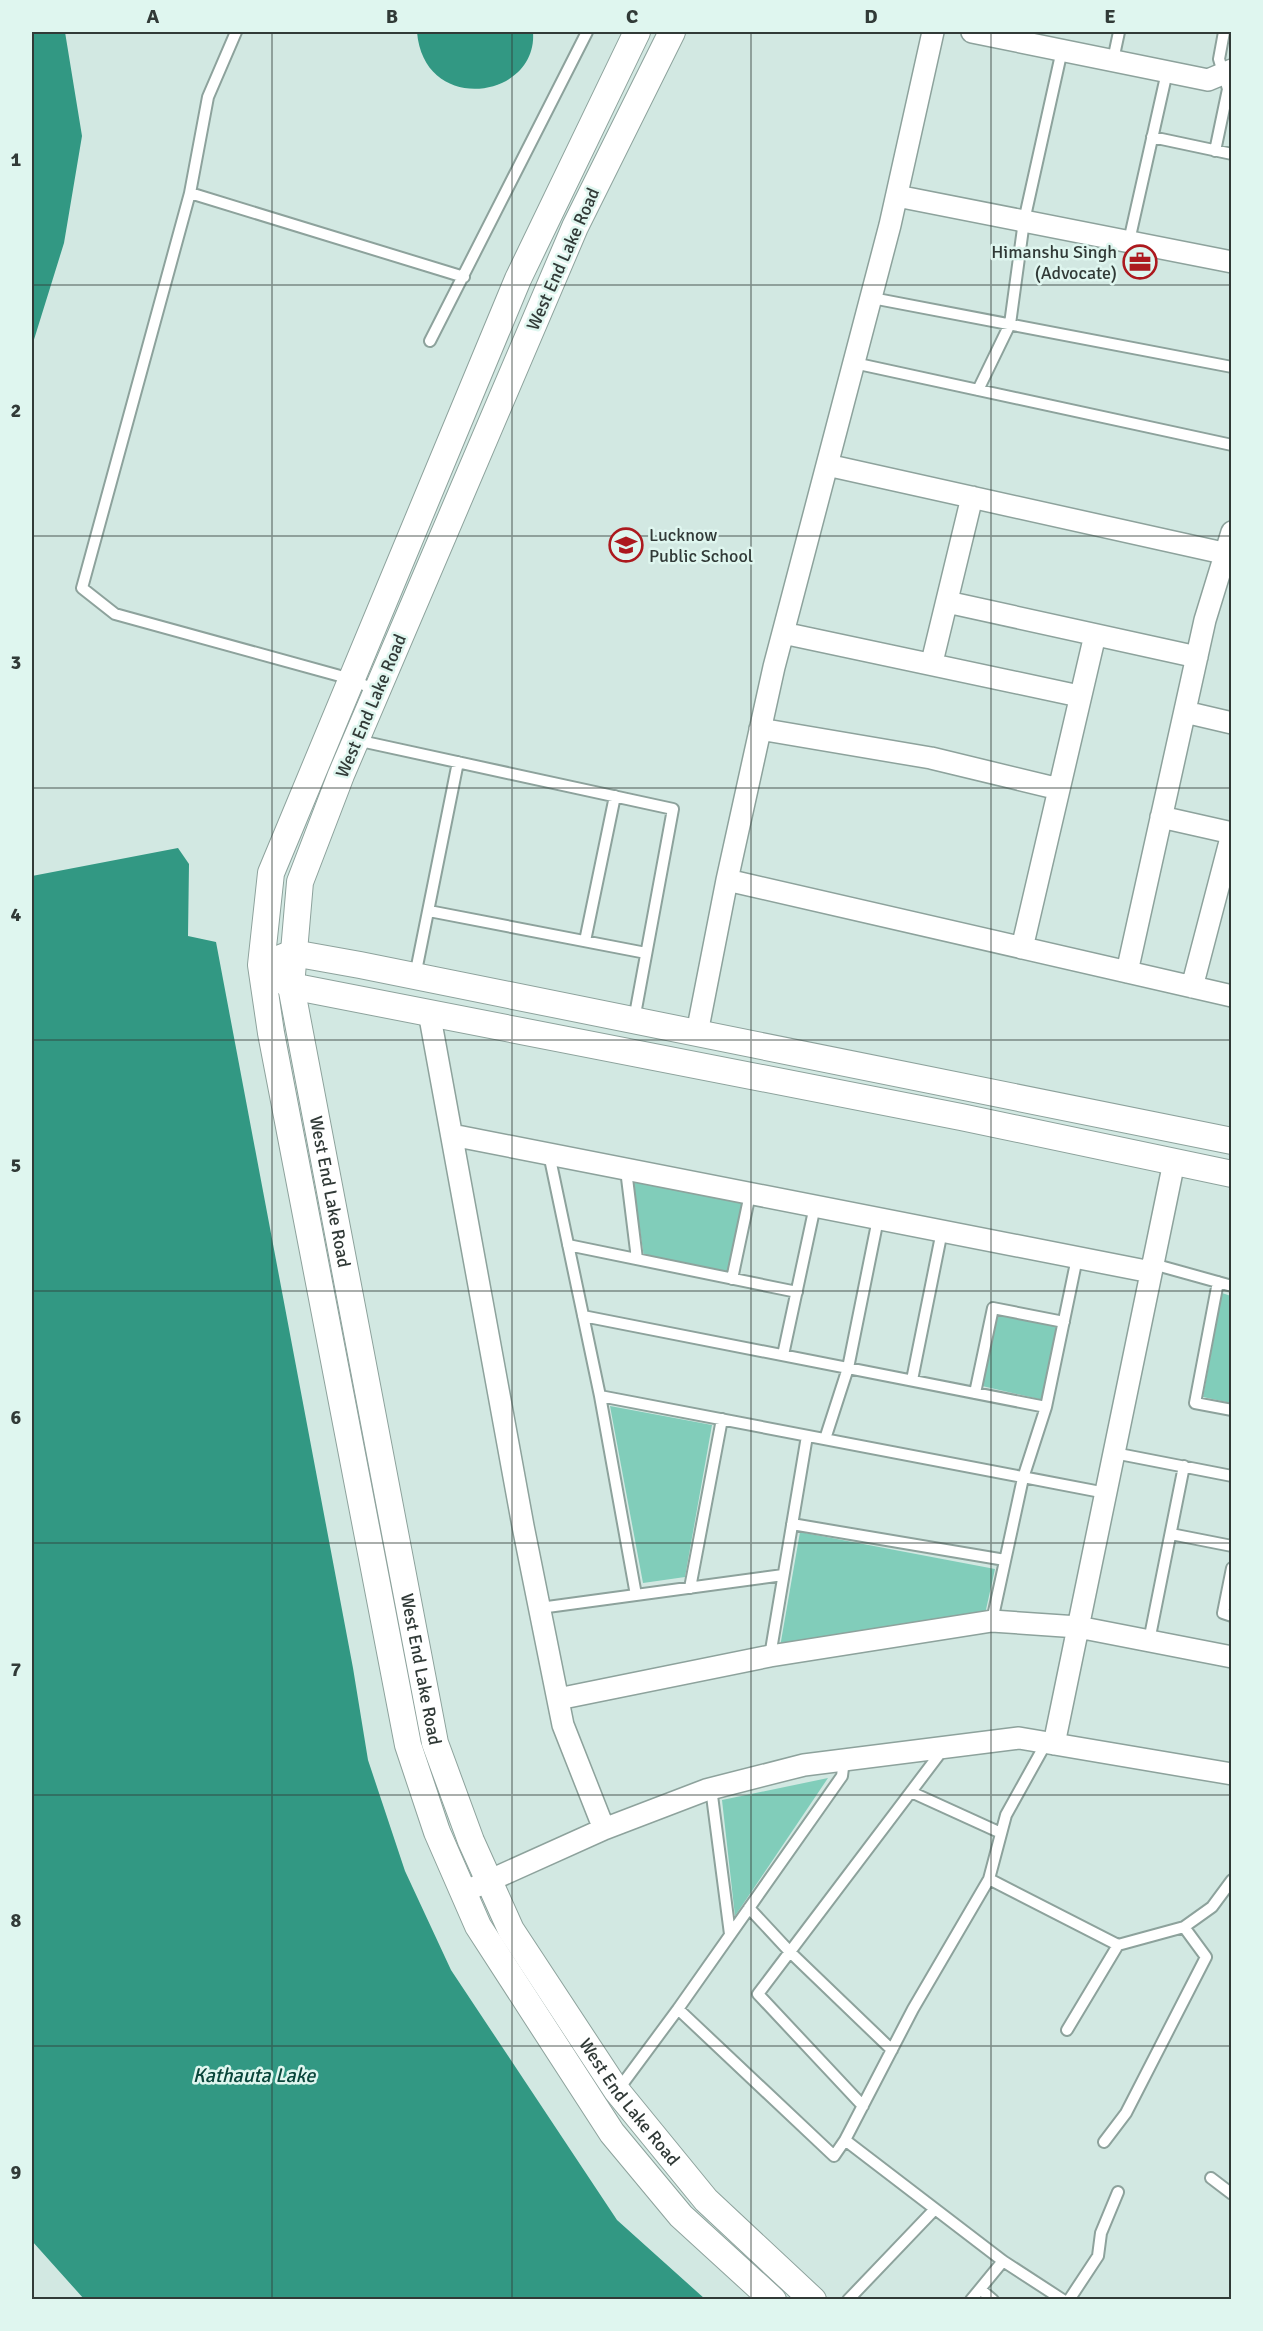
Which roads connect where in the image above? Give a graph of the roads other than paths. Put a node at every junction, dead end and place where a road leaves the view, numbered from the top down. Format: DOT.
graph roads {
  1 [pos="236,32"];
  2 [pos="587,32"];
  3 [pos="637,32"];
  4 [pos="672,32"];
  5 [pos="933,32"];
  6 [pos="972,32"];
  7 [pos="1119,32"];
  8 [pos="1224,32"];
  9 [pos="1062,50"];
  10 [pos="1113,60"];
  11 [pos="1167,72"];
  12 [pos="1227,72"];
  13 [pos="1152,137"];
  14 [pos="1215,151"];
  15 [pos="1232,154"];
  16 [pos="190,193"];
  17 [pos="897,196"];
  18 [pos="1024,221"];
  19 [pos="1129,241"];
  20 [pos="1232,261"];
  21 [pos="464,277"];
  22 [pos="872,298"];
  23 [pos="1010,324"];
  24 [pos="430,341"];
  25 [pos="854,363"];
  26 [pos="1232,367"];
  27 [pos="978,390"];
  28 [pos="1232,445"];
  29 [pos="827,465"];
  30 [pos="972,497"];
  31 [pos="1232,532"];
  32 [pos="1228,554"];
  33 [pos="947,602"];
  34 [pos="783,633"];
  35 [pos="1095,635"];
  36 [pos="1197,657"];
  37 [pos="932,662"];
  38 [pos="351,679"];
  39 [pos="377,691"];
  40 [pos="1078,696"];
  41 [pos="1185,712"];
  42 [pos="1232,723"];
  43 [pos="760,729"];
  44 [pos="356,740"];
  45 [pos="458,762"];
  46 [pos="1059,789"];
  47 [pos="615,796"];
  48 [pos="1161,817"];
  49 [pos="1232,833"];
  50 [pos="727,880"];
  51 [pos="429,911"];
  52 [pos="585,941"];
  53 [pos="1022,948"];
  54 [pos="293,953"];
  55 [pos="646,953"];
  56 [pos="261,965"];
  57 [pos="1127,972"];
  58 [pos="416,976"];
  59 [pos="291,986"];
  60 [pos="1192,987"];
  61 [pos="1232,996"];
  62 [pos="429,1012"];
  63 [pos="634,1020"];
  64 [pos="697,1033"];
  65 [pos="452,1135"];
  66 [pos="1232,1141"];
  67 [pos="549,1154"];
  68 [pos="1174,1162"];
  69 [pos="626,1170"];
  70 [pos="1232,1174"];
  71 [pos="750,1194"];
  72 [pos="814,1206"];
  73 [pos="878,1219"];
  74 [pos="942,1231"];
  75 [pos="568,1245"];
  76 [pos="1077,1258"];
  77 [pos="637,1259"];
  78 [pos="1152,1268"];
  79 [pos="732,1279"];
  80 [pos="1218,1282"];
  81 [pos="1232,1286"];
  82 [pos="797,1292"];
  83 [pos="583,1316"];
  84 [pos="1064,1322"];
  85 [pos="783,1355"];
  86 [pos="848,1368"];
  87 [pos="912,1380"];
  88 [pos="975,1393"];
  89 [pos="600,1396"];
  90 [pos="1046,1407"];
  91 [pos="1232,1410"];
  92 [pos="722,1419"];
  93 [pos="807,1436"];
  94 [pos="825,1439"];
  95 [pos="1114,1453"];
  96 [pos="1184,1466"];
  97 [pos="1232,1476"];
  98 [pos="1023,1478"];
  99 [pos="1106,1493"];
  100 [pos="792,1524"];
  101 [pos="1171,1534"];
  102 [pos="1232,1546"];
  103 [pos="1005,1560"];
  104 [pos="1232,1568"];
  105 [pos="783,1575"];
  106 [pos="690,1588"];
  107 [pos="636,1595"];
  108 [pos="540,1608"];
  109 [pos="1232,1616"];
  110 [pos="992,1621"];
  111 [pos="1078,1627"];
  112 [pos="1149,1641"];
  113 [pos="770,1656"];
  114 [pos="1232,1658"];
  115 [pos="558,1699"];
  116 [pos="1050,1744"];
  117 [pos="937,1748"];
  118 [pos="844,1760"];
  119 [pos="1232,1774"];
  120 [pos="711,1788"];
  121 [pos="911,1792"];
  122 [pos="604,1829"];
  123 [pos="1001,1833"];
  124 [pos="989,1879"];
  125 [pos="1232,1880"];
  126 [pos="487,1881"];
  127 [pos="464,1892"];
  128 [pos="749,1908"];
  129 [pos="1184,1927"];
  130 [pos="730,1934"];
  131 [pos="1118,1945"];
  132 [pos="790,1952"];
  133 [pos="678,2009"];
  134 [pos="1067,2030"];
  135 [pos="892,2050"];
  136 [pos="617,2091"];
  137 [pos="863,2106"];
  138 [pos="845,2140"];
  139 [pos="1104,2142"];
  140 [pos="1211,2178"];
  141 [pos="1118,2192"];
  142 [pos="1232,2194"];
  143 [pos="935,2209"];
  144 [pos="1003,2260"];
  145 [pos="980,2289"];
  146 [pos="773,2300"];
  147 [pos="813,2300"];
  148 [pos="848,2300"];
  149 [pos="971,2300"];
  150 [pos="993,2300"];
  151 [pos="1063,2300"];
  152 [pos="1069,2300"];
  1 -- 16 [label="lane"];
  2 -- 21 [label="lane"];
  3 -- 38 [label="street, West End Lake Road"];
  4 -- 39 [label="street, West End Lake Road"];
  5 -- 17 [label="street"];
  6 -- 9 [label="street"];
  7 -- 10 [label="lane"];
  8 -- 12 [label="lane"];
  9 -- 10 [label="street"];
  9 -- 18 [label="lane"];
  10 -- 11 [label="street"];
  11 -- 12 [label="street"];
  11 -- 13 [label="lane"];
  12 -- 14 [label="lane"];
  13 -- 14 [label="lane"];
  13 -- 19 [label="lane"];
  14 -- 15 [label="lane"];
  16 -- 21 [label="lane"];
  16 -- 38 [label="lane"];
  17 -- 18 [label="street"];
  17 -- 22 [label="street"];
  18 -- 19 [label="street"];
  18 -- 23 [label="lane"];
  19 -- 20 [label="street"];
  21 -- 24 [label="lane"];
  22 -- 23 [label="lane"];
  22 -- 25 [label="street"];
  23 -- 26 [label="lane"];
  23 -- 27 [label="lane"];
  25 -- 27 [label="lane"];
  25 -- 29 [label="street"];
  27 -- 28 [label="lane"];
  29 -- 30 [label="street"];
  29 -- 34 [label="street"];
  30 -- 32 [label="street"];
  30 -- 33 [label="street"];
  31 -- 32 [label="street"];
  32 -- 36 [label="street"];
  33 -- 35 [label="street"];
  33 -- 37 [label="street"];
  34 -- 37 [label="street"];
  34 -- 43 [label="street"];
  35 -- 36 [label="street"];
  35 -- 40 [label="street"];
  36 -- 41 [label="street"];
  37 -- 40 [label="street"];
  38 -- 39 [label="lane"];
  38 -- 56 [label="street, West End Lake Road"];
  39 -- 44 [label="street, West End Lake Road"];
  40 -- 46 [label="street"];
  41 -- 42 [label="street"];
  41 -- 48 [label="street"];
  43 -- 46 [label="street"];
  43 -- 50 [label="street"];
  44 -- 45 [label="lane"];
  44 -- 54 [label="street, West End Lake Road"];
  45 -- 47 [label="lane"];
  45 -- 51 [label="lane"];
  46 -- 53 [label="street"];
  47 -- 52 [label="lane"];
  47 -- 55 [label="lane"];
  48 -- 49 [label="street"];
  48 -- 57 [label="street"];
  49 -- 60 [label="street"];
  50 -- 53 [label="street"];
  50 -- 64 [label="street"];
  51 -- 52 [label="lane"];
  51 -- 58 [label="lane"];
  52 -- 55 [label="lane"];
  53 -- 57 [label="street"];
  54 -- 56 [label="street"];
  54 -- 58 [label="street"];
  54 -- 59 [label="street, West End Lake Road"];
  55 -- 63 [label="lane"];
  56 -- 59 [label="street"];
  56 -- 127 [label="street, West End Lake Road"];
  57 -- 60 [label="street"];
  58 -- 63 [label="street"];
  59 -- 62 [label="street"];
  59 -- 126 [label="street, West End Lake Road"];
  60 -- 61 [label="street"];
  62 -- 65 [label="street"];
  62 -- 68 [label="street"];
  63 -- 64 [label="street"];
  64 -- 66 [label="street"];
  65 -- 67 [label="street"];
  65 -- 108 [label="street"];
  67 -- 69 [label="street"];
  67 -- 75 [label="lane"];
  68 -- 70 [label="street"];
  68 -- 78 [label="street"];
  69 -- 71 [label="street"];
  69 -- 77 [label="lane"];
  71 -- 72 [label="street"];
  71 -- 79 [label="lane"];
  72 -- 73 [label="street"];
  72 -- 82 [label="lane"];
  73 -- 74 [label="street"];
  73 -- 86 [label="lane"];
  74 -- 76 [label="street"];
  74 -- 87 [label="lane"];
  75 -- 77 [label="lane"];
  75 -- 83 [label="lane"];
  76 -- 78 [label="street"];
  76 -- 84 [label="lane"];
  77 -- 79 [label="lane"];
  78 -- 80 [label="lane"];
  78 -- 95 [label="street"];
  79 -- 82 [label="lane"];
  80 -- 81 [label="lane"];
  80 -- 91 [label="lane"];
  82 -- 85 [label="lane"];
  83 -- 85 [label="lane"];
  83 -- 89 [label="lane"];
  84 -- 88 [label="lane"];
  84 -- 90 [label="lane"];
  85 -- 86 [label="lane"];
  86 -- 87 [label="lane"];
  86 -- 94 [label="lane"];
  87 -- 88 [label="lane"];
  88 -- 90 [label="lane"];
  89 -- 92 [label="lane"];
  89 -- 107 [label="lane"];
  90 -- 98 [label="lane"];
  92 -- 93 [label="lane"];
  92 -- 106 [label="lane"];
  93 -- 94 [label="lane"];
  93 -- 100 [label="lane"];
  94 -- 98 [label="lane"];
  95 -- 96 [label="lane"];
  95 -- 99 [label="street"];
  96 -- 97 [label="lane"];
  96 -- 101 [label="lane"];
  98 -- 99 [label="lane"];
  98 -- 103 [label="lane"];
  99 -- 111 [label="street"];
  100 -- 103 [label="lane"];
  100 -- 105 [label="lane"];
  101 -- 102 [label="lane"];
  101 -- 112 [label="lane"];
  103 -- 110 [label="lane"];
  104 -- 109 [label="lane"];
  105 -- 106 [label="lane"];
  105 -- 113 [label="lane"];
  106 -- 107 [label="lane"];
  107 -- 108 [label="lane"];
  108 -- 115 [label="street"];
  110 -- 111 [label="street"];
  110 -- 113 [label="street"];
  111 -- 112 [label="street"];
  111 -- 116 [label="street"];
  112 -- 114 [label="street"];
  113 -- 115 [label="street"];
  115 -- 122 [label="street"];
  116 -- 117 [label="street"];
  116 -- 119 [label="street"];
  116 -- 123 [label="lane"];
  117 -- 118 [label="street"];
  117 -- 121 [label="lane"];
  118 -- 120 [label="street"];
  118 -- 128 [label="lane"];
  120 -- 122 [label="street"];
  120 -- 130 [label="lane"];
  121 -- 123 [label="lane"];
  121 -- 132 [label="lane"];
  122 -- 126 [label="street"];
  123 -- 124 [label="lane"];
  124 -- 131 [label="lane"];
  124 -- 135 [label="lane"];
  125 -- 129 [label="lane"];
  126 -- 127 [label="street"];
  126 -- 136 [label="street, West End Lake Road"];
  127 -- 146 [label="street, West End Lake Road"];
  128 -- 130 [label="lane"];
  128 -- 132 [label="lane"];
  129 -- 131 [label="lane"];
  129 -- 139 [label="lane"];
  130 -- 133 [label="lane"];
  131 -- 134 [label="lane"];
  132 -- 135 [label="lane"];
  132 -- 137 [label="lane"];
  133 -- 136 [label="lane"];
  133 -- 138 [label="lane"];
  135 -- 137 [label="lane"];
  136 -- 147 [label="street, West End Lake Road"];
  137 -- 138 [label="lane"];
  138 -- 143 [label="lane"];
  140 -- 142 [label="lane"];
  141 -- 152 [label="lane"];
  143 -- 144 [label="lane"];
  143 -- 148 [label="lane"];
  144 -- 145 [label="lane"];
  144 -- 151 [label="lane"];
  145 -- 149 [label="lane"];
  145 -- 150 [label="lane"];
}
